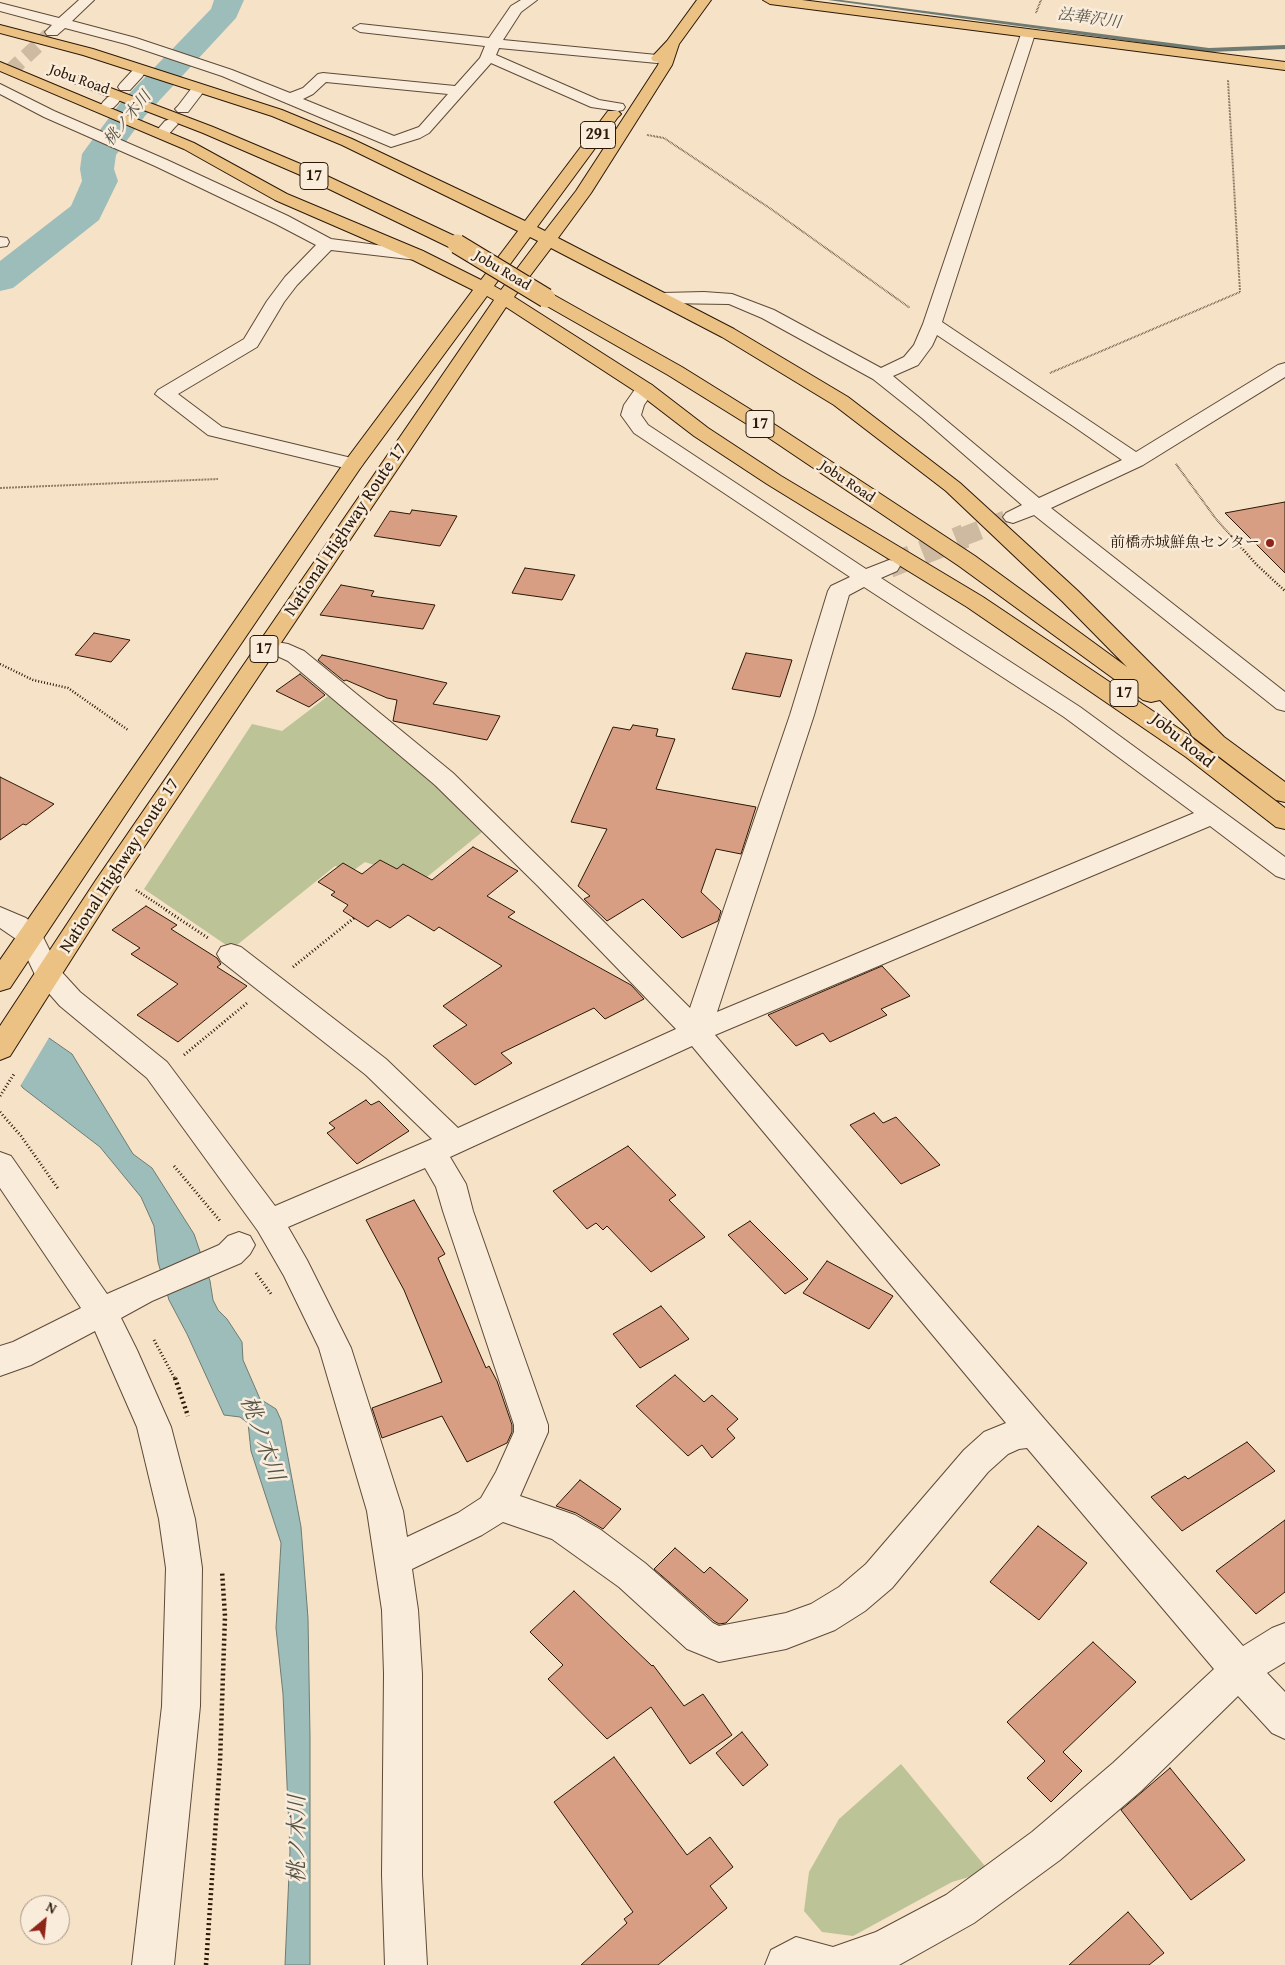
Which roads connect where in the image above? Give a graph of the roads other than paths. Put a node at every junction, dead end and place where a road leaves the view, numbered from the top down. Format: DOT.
graph roads {
  1 [pos="87,0"];
  2 [pos="530,0"];
  3 [pos="704,0"];
  4 [pos="770,0"];
  5 [pos="0,7"];
  6 [pos="64,23"];
  7 [pos="360,28"];
  8 [pos="0,29"];
  9 [pos="1028,34"];
  10 [pos="49,35"];
  11 [pos="672,44"];
  12 [pos="491,50"];
  13 [pos="162,51"];
  14 [pos="0,52"];
  15 [pos="658,59"];
  16 [pos="26,61"];
  17 [pos="1285,66"];
  18 [pos="143,70"];
  19 [pos="3,72"];
  20 [pos="227,73"];
  21 [pos="68,76"];
  22 [pos="641,76"];
  23 [pos="197,87"];
  24 [pos="0,88"];
  25 [pos="458,91"];
  26 [pos="629,91"];
  27 [pos="289,99"];
  28 [pos="113,102"];
  29 [pos="618,107"];
  30 [pos="166,125"];
  31 [pos="90,132"];
  32 [pos="391,142"];
  33 [pos="145,156"];
  34 [pos="380,158"];
  35 [pos="528,229"];
  36 [pos="548,239"];
  37 [pos="327,244"];
  38 [pos="417,255"];
  39 [pos="484,288"];
  40 [pos="504,298"];
  41 [pos="662,298"];
  42 [pos="932,324"];
  43 [pos="1285,369"];
  44 [pos="880,375"];
  45 [pos="644,389"];
  46 [pos="1136,462"];
  47 [pos="353,464"];
  48 [pos="1037,507"];
  49 [pos="1013,517"];
  50 [pos="967,561"];
  51 [pos="889,566"];
  52 [pos="864,577"];
  53 [pos="266,647"];
  54 [pos="1285,704"];
  55 [pos="1215,742"];
  56 [pos="1194,751"];
  57 [pos="1285,794"];
  58 [pos="1213,815"];
  59 [pos="1285,821"];
  60 [pos="1285,870"];
  61 [pos="0,916"];
  62 [pos="30,936"];
  63 [pos="231,954"];
  64 [pos="48,974"];
  65 [pos="1,980"];
  66 [pos="696,1032"];
  67 [pos="0,1049"];
  68 [pos="442,1148"];
  69 [pos="0,1164"];
  70 [pos="269,1222"];
  71 [pos="234,1250"];
  72 [pos="102,1313"];
  73 [pos="0,1362"];
  74 [pos="1035,1433"];
  75 [pos="497,1504"];
  76 [pos="393,1558"];
  77 [pos="1285,1641"];
  78 [pos="1239,1670"];
  79 [pos="1285,1720"];
  80 [pos="153,1965"];
  81 [pos="406,1965"];
  82 [pos="786,1965"];
  83 [pos="826,1965"];
  84 [pos="840,1965"];
  1 -- 6 [label="street"];
  2 -- 12 [label="street"];
  3 -- 11 [label="main road, 291"];
  4 -- 9 [label="main road"];
  5 -- 6 [label="street"];
  6 -- 10 [label="street"];
  6 -- 13 [label="street"];
  7 -- 12 [label="street"];
  8 -- 18 [label="main road"];
  9 -- 17 [label="main road"];
  9 -- 42 [label="street"];
  11 -- 15 [label="main road, 291"];
  11 -- 36 [label="main road, 291"];
  12 -- 15 [label="street"];
  12 -- 25 [label="street"];
  12 -- 29 [label="street"];
  13 -- 18 [label="street"];
  13 -- 20 [label="street"];
  14 -- 16 [label="main road, Jobu Road"];
  15 -- 22 [label="main road, 291"];
  18 -- 23 [label="main road"];
  18 -- 28 [label="street"];
  19 -- 28 [label="main road"];
  20 -- 23 [label="street"];
  20 -- 27 [label="street"];
  21 -- 28 [label="main road, Jobu Road / 17"];
  23 -- 30 [label="street"];
  23 -- 34 [label="main road"];
  24 -- 31 [label="street"];
  25 -- 27 [label="street"];
  25 -- 32 [label="street"];
  26 -- 29 [label="main road, 291"];
  27 -- 32 [label="street"];
  28 -- 30 [label="main road"];
  28 -- 30 [label="main road, Jobu Road / 17"];
  28 -- 31 [label="street"];
  29 -- 35 [label="main road, 291"];
  30 -- 33 [label="street"];
  30 -- 38 [label="main road"];
  30 -- 50 [label="main road, Jobu Road / 17, bridge"];
  31 -- 33 [label="street"];
  32 -- 34 [label="street"];
  33 -- 37 [label="street"];
  34 -- 35 [label="main road"];
  35 -- 36 [label="main road"];
  35 -- 39 [label="main road, 17"];
  36 -- 40 [label="main road, National Highway Route 17 / 17"];
  36 -- 41 [label="main road"];
  37 -- 38 [label="street"];
  37 -- 47 [label="street"];
  38 -- 39 [label="main road"];
  39 -- 40 [label="main road"];
  39 -- 47 [label="main road, National Highway Route 17 / 17"];
  40 -- 45 [label="main road"];
  40 -- 53 [label="main road, National Highway Route 17 / 17"];
  41 -- 44 [label="street"];
  41 -- 55 [label="main road"];
  42 -- 44 [label="street"];
  42 -- 46 [label="street"];
  43 -- 46 [label="street"];
  44 -- 48 [label="street"];
  45 -- 52 [label="street"];
  45 -- 56 [label="main road"];
  46 -- 48 [label="street"];
  47 -- 62 [label="main road, National Highway Route 17 / 17"];
  48 -- 49 [label="street"];
  48 -- 54 [label="street"];
  50 -- 55 [label="main road, Jobu Road / 17"];
  50 -- 56 [label="main road, Jobu Road / 17"];
  51 -- 52 [label="street"];
  52 -- 58 [label="street"];
  52 -- 66 [label="street"];
  53 -- 64 [label="main road, National Highway Route 17 / 17"];
  53 -- 66 [label="street"];
  55 -- 57 [label="main road, Jobu Road / 17"];
  56 -- 59 [label="main road, Jobu Road / 17"];
  58 -- 60 [label="street"];
  58 -- 66 [label="street"];
  61 -- 62 [label="street"];
  62 -- 64 [label="street"];
  62 -- 65 [label="main road, National Highway Route 17 / 17"];
  63 -- 68 [label="street"];
  64 -- 67 [label="main road, National Highway Route 17 / 17"];
  64 -- 70 [label="street"];
  66 -- 68 [label="street"];
  66 -- 74 [label="street"];
  68 -- 70 [label="street"];
  68 -- 75 [label="street"];
  69 -- 72 [label="street"];
  70 -- 76 [label="street"];
  71 -- 72 [label="street"];
  72 -- 73 [label="street"];
  72 -- 80 [label="street"];
  74 -- 75 [label="street"];
  74 -- 78 [label="street"];
  75 -- 76 [label="street"];
  76 -- 81 [label="street"];
  77 -- 78 [label="street"];
  78 -- 79 [label="street"];
  78 -- 84 [label="street"];
  82 -- 83 [label="street"];
}
